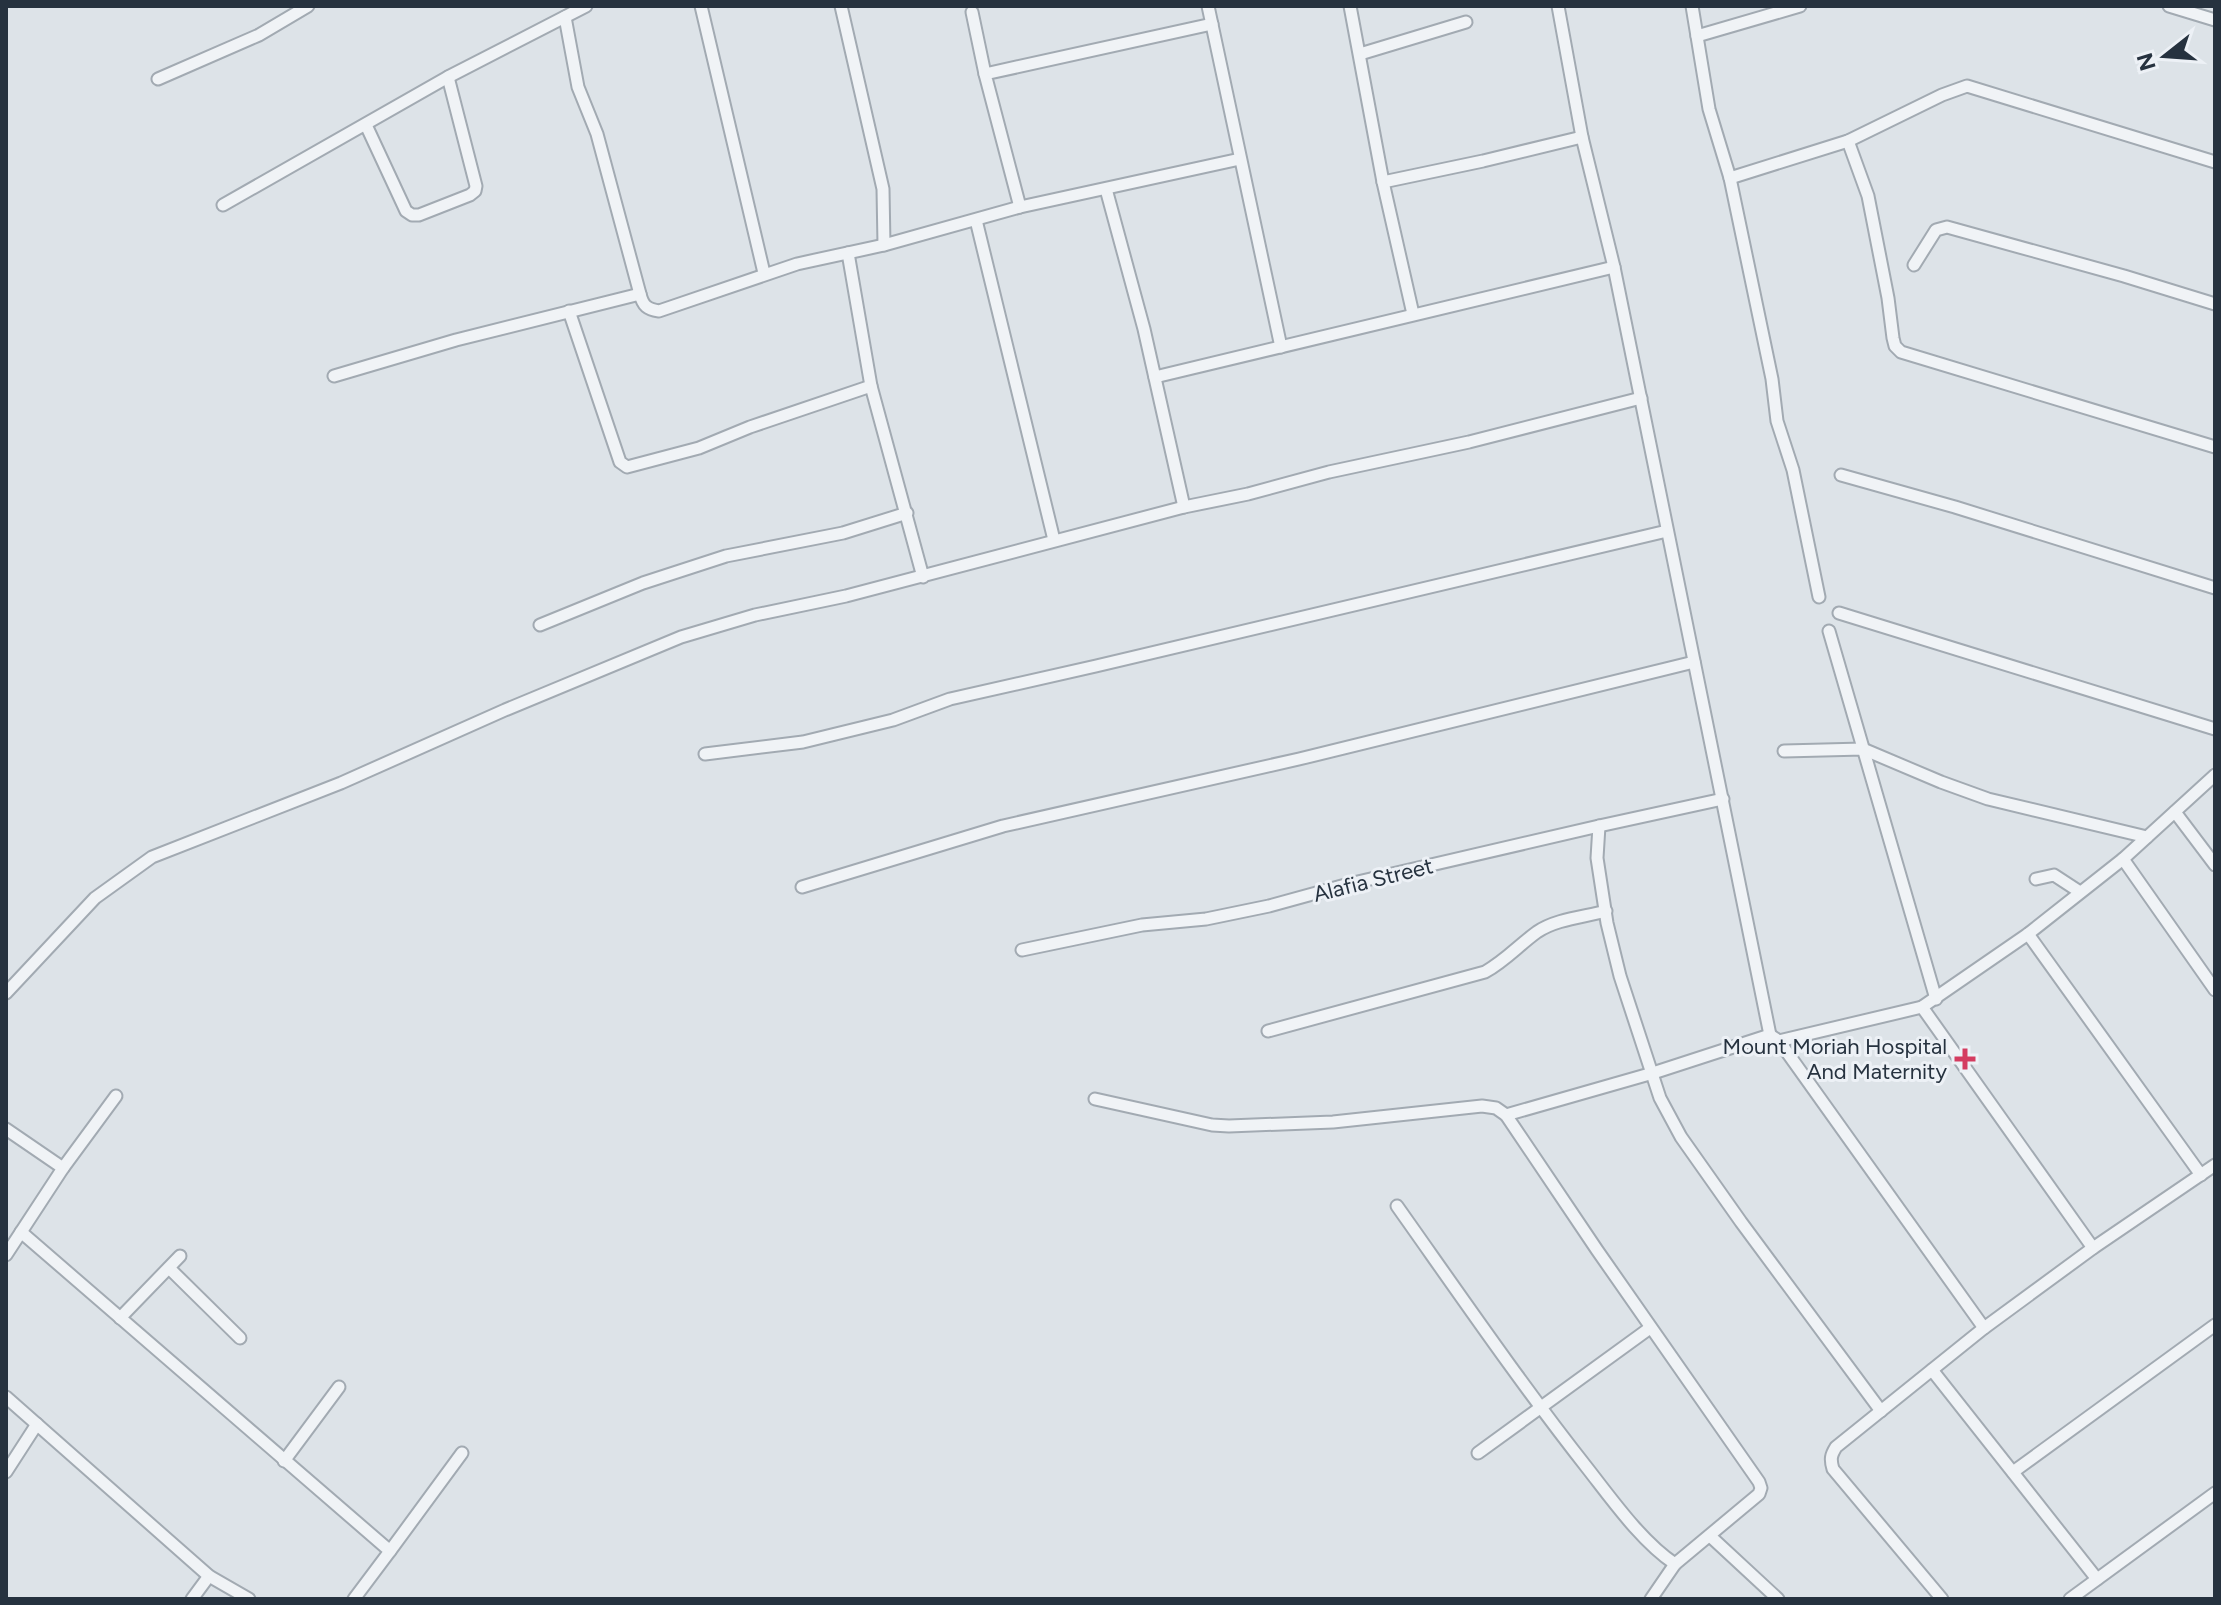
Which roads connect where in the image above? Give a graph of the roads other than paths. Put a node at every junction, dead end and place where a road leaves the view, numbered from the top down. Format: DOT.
graph roads {
  1 [pos="308,6"];
  2 [pos="586,6"];
  3 [pos="701,6"];
  4 [pos="841,6"];
  5 [pos="1208,6"];
  6 [pos="1350,6"];
  7 [pos="1558,6"];
  8 [pos="1692,6"];
  9 [pos="1800,6"];
  10 [pos="2169,6"];
  11 [pos="2182,8"];
  12 [pos="972,12"];
  13 [pos="565,17"];
  14 [pos="2215,20"];
  15 [pos="1466,22"];
  16 [pos="1212,24"];
  17 [pos="1697,36"];
  18 [pos="1360,54"];
  19 [pos="985,74"];
  20 [pos="448,77"];
  21 [pos="158,79"];
  22 [pos="366,125"];
  23 [pos="1582,137"];
  24 [pos="1848,141"];
  25 [pos="1240,159"];
  26 [pos="2215,162"];
  27 [pos="1730,178"];
  28 [pos="1383,182"];
  29 [pos="1106,189"];
  30 [pos="223,205"];
  31 [pos="1020,207"];
  32 [pos="976,220"];
  33 [pos="884,245"];
  34 [pos="848,253"];
  35 [pos="1914,265"];
  36 [pos="1614,267"];
  37 [pos="764,273"];
  38 [pos="640,294"];
  39 [pos="2215,304"];
  40 [pos="569,311"];
  41 [pos="1413,314"];
  42 [pos="1281,347"];
  43 [pos="334,376"];
  44 [pos="1155,377"];
  45 [pos="871,386"];
  46 [pos="1641,398"];
  47 [pos="2215,447"];
  48 [pos="1841,475"];
  49 [pos="1184,507"];
  50 [pos="907,513"];
  51 [pos="1667,531"];
  52 [pos="1054,540"];
  53 [pos="923,577"];
  54 [pos="2215,588"];
  55 [pos="1819,597"];
  56 [pos="1839,613"];
  57 [pos="540,625"];
  58 [pos="1829,631"];
  59 [pos="1694,662"];
  60 [pos="2215,729"];
  61 [pos="1863,749"];
  62 [pos="1784,751"];
  63 [pos="705,754"];
  64 [pos="2215,775"];
  65 [pos="1723,799"];
  66 [pos="2175,812"];
  67 [pos="1599,826"];
  68 [pos="2147,837"];
  69 [pos="2123,859"];
  70 [pos="2215,865"];
  71 [pos="2036,879"];
  72 [pos="802,887"];
  73 [pos="2080,892"];
  74 [pos="1606,911"];
  75 [pos="2028,934"];
  76 [pos="1022,950"];
  77 [pos="2215,990"];
  78 [pos="6,993"];
  79 [pos="1936,999"];
  80 [pos="1922,1007"];
  81 [pos="1268,1031"];
  82 [pos="1774,1038"];
  83 [pos="1653,1073"];
  84 [pos="116,1096"];
  85 [pos="1095,1099"];
  86 [pos="1506,1115"];
  87 [pos="6,1129"];
  88 [pos="2215,1165"];
  89 [pos="63,1168"];
  90 [pos="2201,1175"];
  91 [pos="1397,1206"];
  92 [pos="21,1232"];
  93 [pos="2093,1248"];
  94 [pos="6,1255"];
  95 [pos="180,1256"];
  96 [pos="169,1268"];
  97 [pos="120,1318"];
  98 [pos="2215,1325"];
  99 [pos="1650,1328"];
  100 [pos="1984,1328"];
  101 [pos="240,1338"];
  102 [pos="1932,1370"];
  103 [pos="339,1387"];
  104 [pos="6,1397"];
  105 [pos="1540,1409"];
  106 [pos="1881,1411"];
  107 [pos="37,1424"];
  108 [pos="462,1453"];
  109 [pos="1478,1453"];
  110 [pos="284,1461"];
  111 [pos="6,1472"];
  112 [pos="2013,1472"];
  113 [pos="2215,1493"];
  114 [pos="1710,1536"];
  115 [pos="390,1551"];
  116 [pos="1675,1564"];
  117 [pos="209,1576"];
  118 [pos="2097,1579"];
  119 [pos="192,1599"];
  120 [pos="249,1599"];
  121 [pos="354,1599"];
  122 [pos="1651,1599"];
  123 [pos="1778,1599"];
  124 [pos="1942,1599"];
  125 [pos="2070,1599"];
  1 -- 21 [label="street"];
  2 -- 13 [label="street"];
  3 -- 37 [label="street"];
  4 -- 33 [label="street"];
  5 -- 16 [label="street"];
  6 -- 18 [label="street"];
  7 -- 23 [label="street"];
  8 -- 17 [label="street"];
  9 -- 17 [label="street"];
  10 -- 11 [label="street"];
  11 -- 14 [label="street"];
  12 -- 19 [label="street"];
  13 -- 20 [label="street"];
  13 -- 38 [label="street"];
  15 -- 18 [label="street"];
  16 -- 19 [label="street"];
  16 -- 25 [label="street"];
  17 -- 27 [label="street"];
  18 -- 28 [label="street"];
  19 -- 31 [label="street"];
  20 -- 22 [label="street"];
  20 -- 22 [label="street"];
  22 -- 30 [label="street"];
  23 -- 28 [label="street"];
  23 -- 36 [label="street"];
  24 -- 26 [label="street"];
  24 -- 27 [label="street"];
  24 -- 47 [label="street"];
  25 -- 29 [label="street"];
  25 -- 42 [label="street"];
  27 -- 55 [label="street"];
  28 -- 41 [label="street"];
  29 -- 31 [label="street"];
  29 -- 44 [label="street"];
  31 -- 32 [label="street"];
  32 -- 33 [label="street"];
  32 -- 52 [label="street"];
  33 -- 34 [label="street"];
  34 -- 37 [label="street"];
  34 -- 45 [label="street"];
  35 -- 39 [label="street"];
  36 -- 41 [label="street"];
  36 -- 46 [label="street"];
  37 -- 38 [label="street"];
  38 -- 40 [label="street"];
  40 -- 43 [label="street"];
  40 -- 45 [label="street"];
  41 -- 42 [label="street"];
  42 -- 44 [label="street"];
  44 -- 49 [label="street"];
  45 -- 50 [label="street"];
  46 -- 49 [label="street"];
  46 -- 51 [label="street"];
  48 -- 54 [label="street"];
  49 -- 52 [label="street"];
  50 -- 53 [label="street"];
  50 -- 57 [label="street"];
  51 -- 59 [label="street"];
  51 -- 63 [label="street"];
  52 -- 53 [label="street"];
  53 -- 78 [label="street"];
  56 -- 60 [label="street"];
  58 -- 61 [label="street"];
  59 -- 65 [label="street"];
  59 -- 72 [label="street"];
  61 -- 62 [label="street"];
  61 -- 68 [label="street"];
  61 -- 79 [label="street"];
  64 -- 66 [label="street"];
  65 -- 67 [label="street, Alafia Street"];
  65 -- 82 [label="street"];
  66 -- 68 [label="street"];
  66 -- 70 [label="street"];
  67 -- 74 [label="street"];
  67 -- 76 [label="street, Alafia Street"];
  68 -- 69 [label="street"];
  69 -- 73 [label="street"];
  69 -- 77 [label="street"];
  71 -- 73 [label="street"];
  73 -- 75 [label="street"];
  74 -- 81 [label="street"];
  74 -- 83 [label="street"];
  75 -- 79 [label="street"];
  75 -- 90 [label="street"];
  79 -- 80 [label="street"];
  80 -- 82 [label="street"];
  80 -- 93 [label="street"];
  82 -- 83 [label="street"];
  82 -- 100 [label="street"];
  83 -- 86 [label="street"];
  83 -- 106 [label="street"];
  84 -- 89 [label="street"];
  85 -- 86 [label="street"];
  86 -- 99 [label="street"];
  87 -- 89 [label="street"];
  88 -- 90 [label="street"];
  89 -- 92 [label="street"];
  90 -- 93 [label="street"];
  91 -- 105 [label="street"];
  92 -- 94 [label="street"];
  92 -- 97 [label="street"];
  93 -- 100 [label="street"];
  95 -- 96 [label="street"];
  96 -- 97 [label="street"];
  96 -- 101 [label="street"];
  97 -- 110 [label="street"];
  98 -- 112 [label="street"];
  99 -- 105 [label="street"];
  99 -- 114 [label="street"];
  100 -- 102 [label="street"];
  102 -- 106 [label="street"];
  102 -- 112 [label="street"];
  103 -- 110 [label="street"];
  104 -- 107 [label="street"];
  105 -- 109 [label="street"];
  105 -- 116 [label="street"];
  106 -- 124 [label="street"];
  107 -- 111 [label="street"];
  107 -- 117 [label="street"];
  108 -- 115 [label="street"];
  110 -- 115 [label="street"];
  112 -- 118 [label="street"];
  113 -- 118 [label="street"];
  114 -- 116 [label="street"];
  114 -- 123 [label="street"];
  115 -- 121 [label="street"];
  116 -- 122 [label="street"];
  117 -- 119 [label="street"];
  117 -- 120 [label="street"];
  118 -- 125 [label="street"];
}
